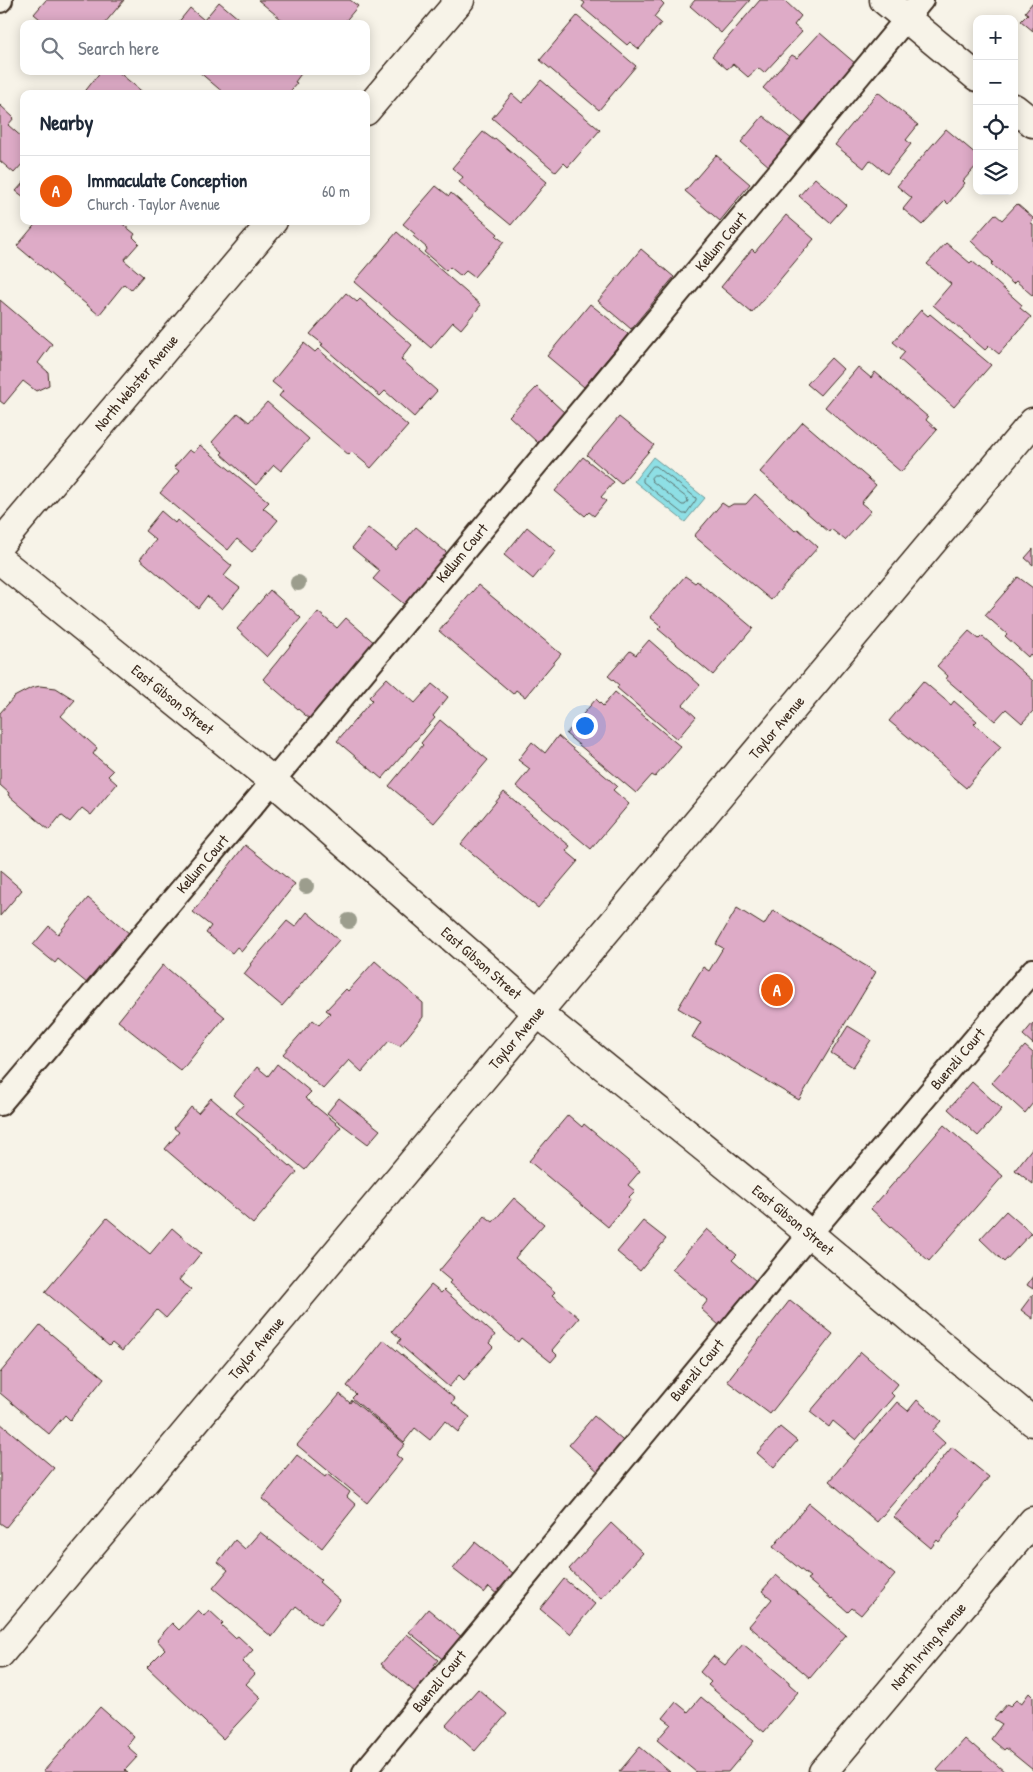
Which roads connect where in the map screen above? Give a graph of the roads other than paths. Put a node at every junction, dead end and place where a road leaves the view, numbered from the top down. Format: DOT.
graph roads {
  1 [pos="460,0"];
  2 [pos="884,0"];
  3 [pos="914,9"];
  4 [pos="973,73"];
  5 [pos="370,106"];
  6 [pos="1018,111"];
  7 [pos="1033,123"];
  8 [pos="270,225"];
  9 [pos="1033,422"];
  10 [pos="0,544"];
  11 [pos="0,560"];
  12 [pos="273,781"];
  13 [pos="1033,970"];
  14 [pos="538,1013"];
  15 [pos="0,1104"];
  16 [pos="810,1234"];
  17 [pos="1033,1422"];
  18 [pos="1033,1520"];
  19 [pos="0,1654"];
  20 [pos="364,1772"];
  21 [pos="823,1772"];
  1 -- 5 [label="street"];
  2 -- 3 [label="street"];
  3 -- 4 [label="street"];
  3 -- 12 [label="lane, Kellum Court"];
  6 -- 7 [label="street"];
  8 -- 10 [label="street, North Webster Avenue"];
  9 -- 14 [label="street, Taylor Avenue"];
  11 -- 12 [label="street, East Gibson Street"];
  12 -- 14 [label="street, East Gibson Street"];
  12 -- 15 [label="lane, Kellum Court"];
  13 -- 16 [label="lane, Buenzli Court"];
  14 -- 16 [label="street, East Gibson Street"];
  14 -- 19 [label="street, Taylor Avenue"];
  16 -- 17 [label="street, East Gibson Street"];
  16 -- 20 [label="lane, Buenzli Court"];
  18 -- 21 [label="street, North Irving Avenue"];
}
